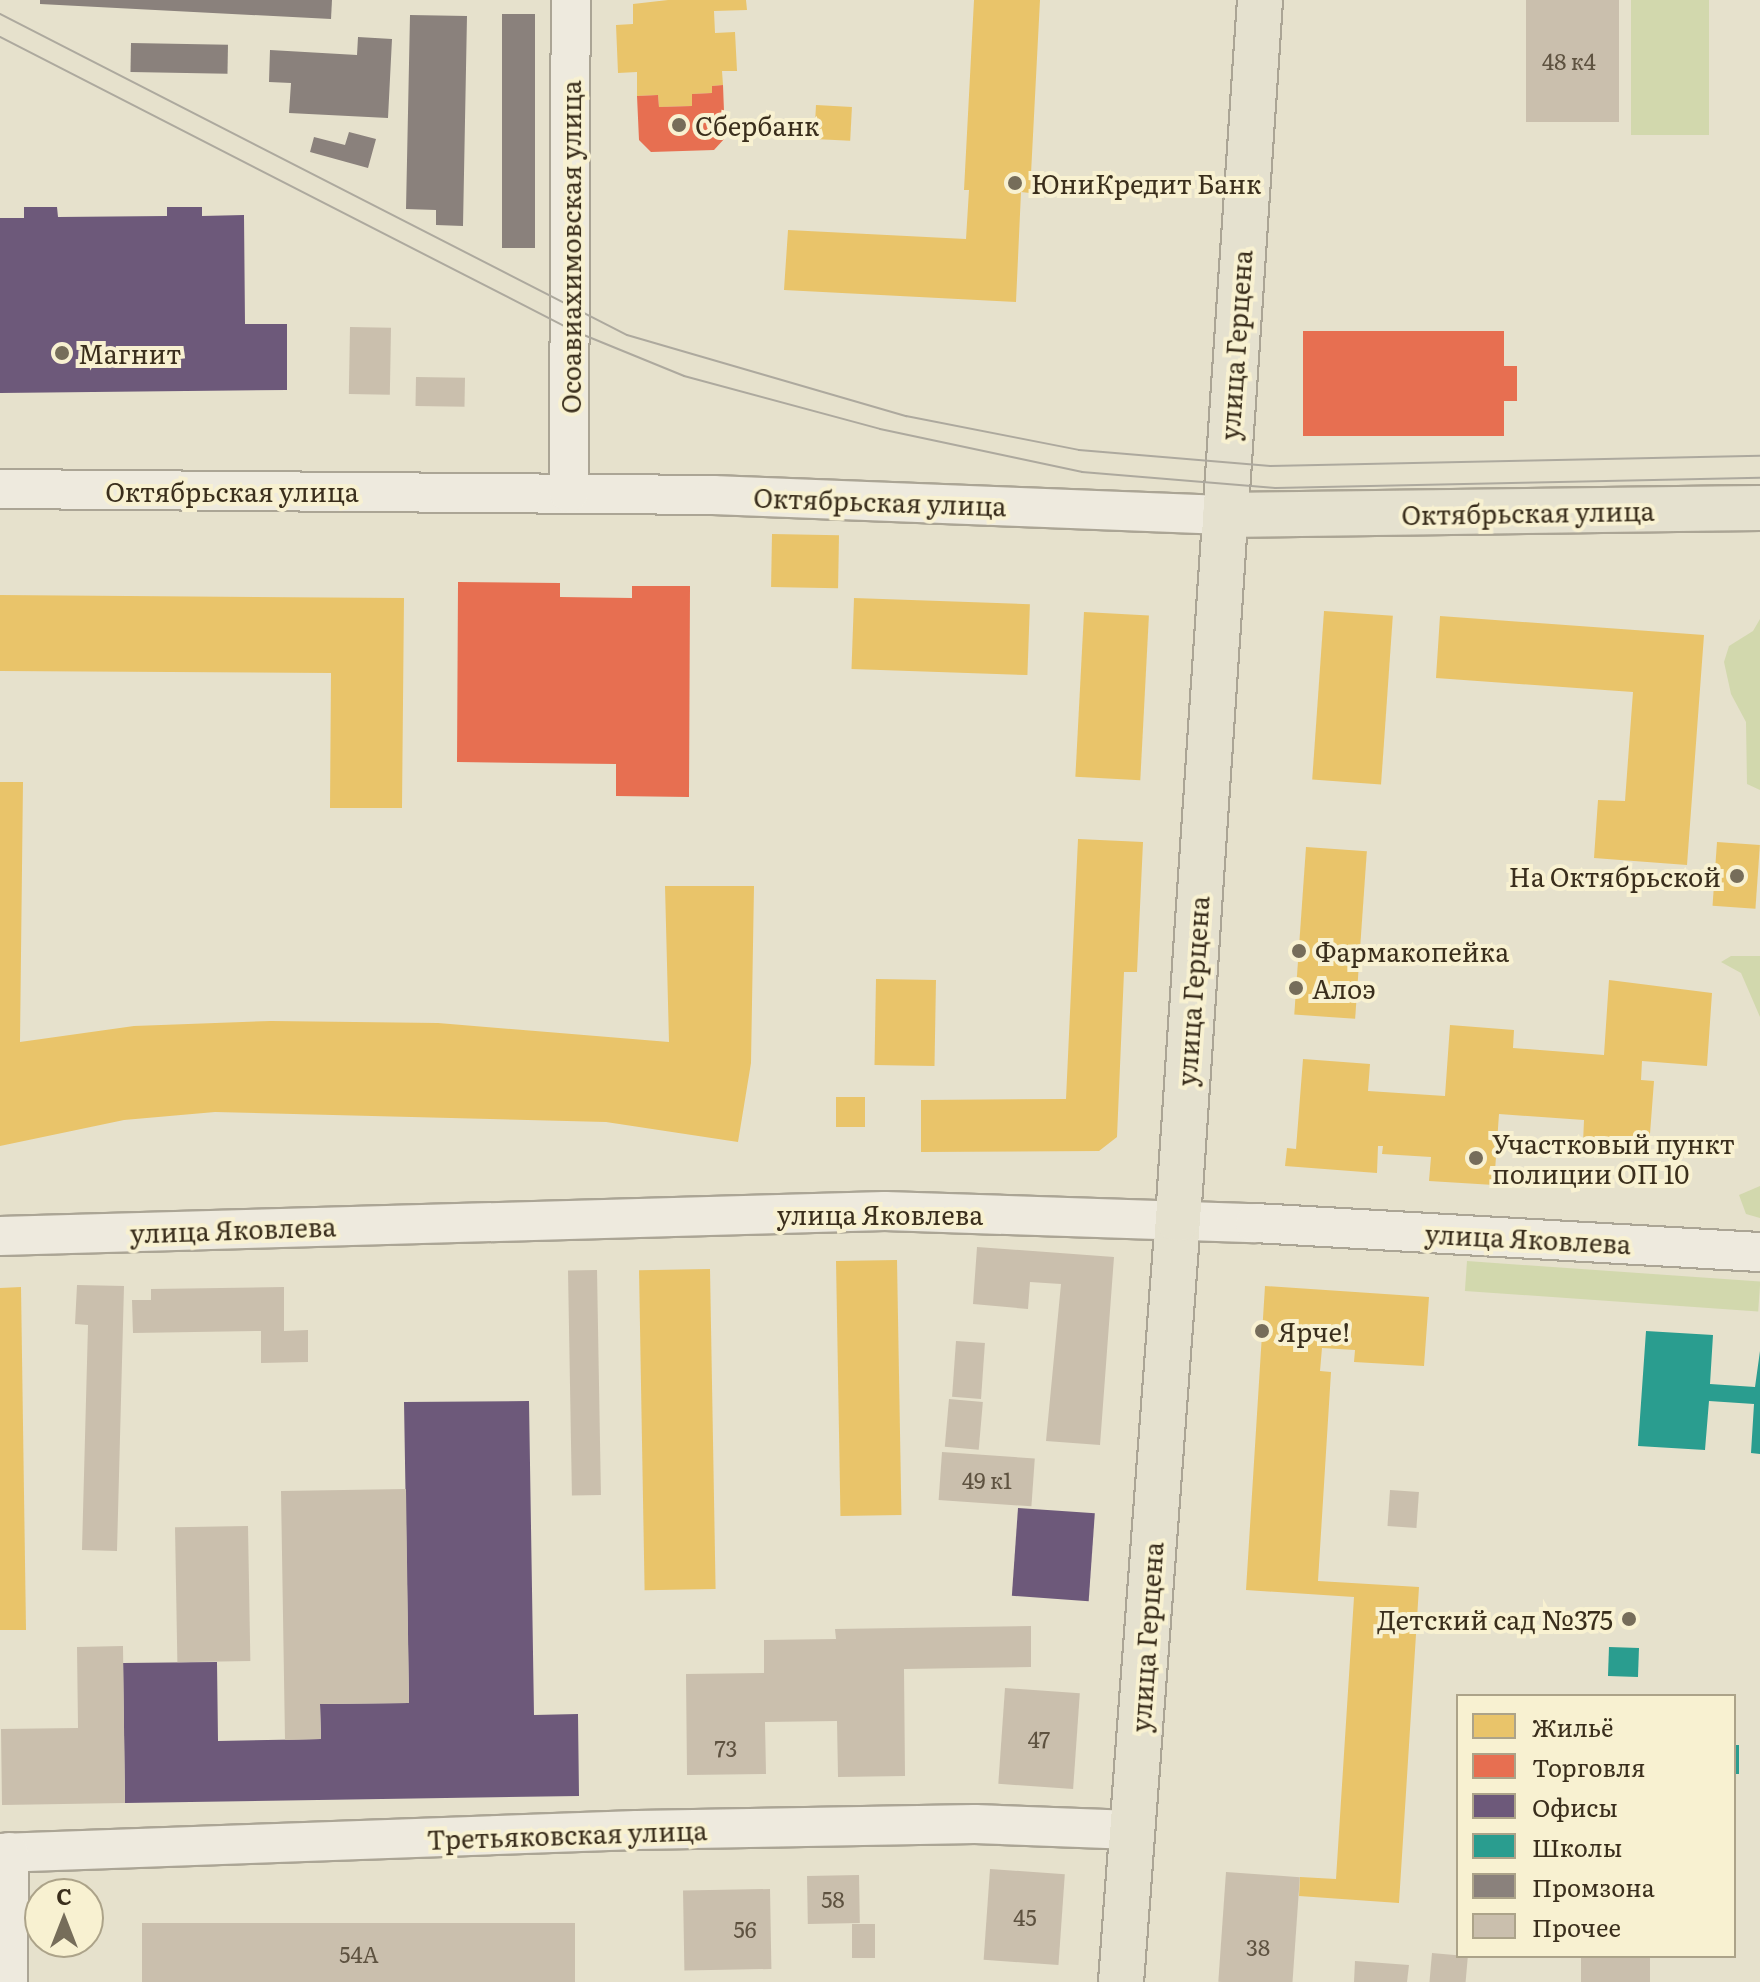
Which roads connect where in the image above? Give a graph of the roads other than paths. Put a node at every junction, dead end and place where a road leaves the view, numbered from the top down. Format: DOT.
graph roads {
  1 [pos="571,0"];
  2 [pos="1260,0"];
  3 [pos="0,489"];
  4 [pos="569,493"];
  5 [pos="1760,508"];
  6 [pos="1225,515"];
  7 [pos="1178,1219"];
  8 [pos="0,1236"];
  9 [pos="1760,1252"];
  10 [pos="1133,1830"];
  11 [pos="4,1852"];
  12 [pos="8,1982"];
  13 [pos="1121,1982"];
  1 -- 4 [label="street, Осоавиахимовская улица"];
  2 -- 6 [label="main road, улица Герцена"];
  3 -- 4 [label="street, Октябрьская улица"];
  4 -- 6 [label="street, Октябрьская улица"];
  5 -- 6 [label="main road, Октябрьская улица"];
  6 -- 7 [label="main road, улица Герцена"];
  7 -- 8 [label="street, улица Яковлева"];
  7 -- 9 [label="street, улица Яковлева"];
  7 -- 10 [label="main road, улица Герцена"];
  10 -- 11 [label="street, Третьяковская улица"];
  10 -- 13 [label="main road, улица Герцена"];
  11 -- 12 [label="street"];
}
